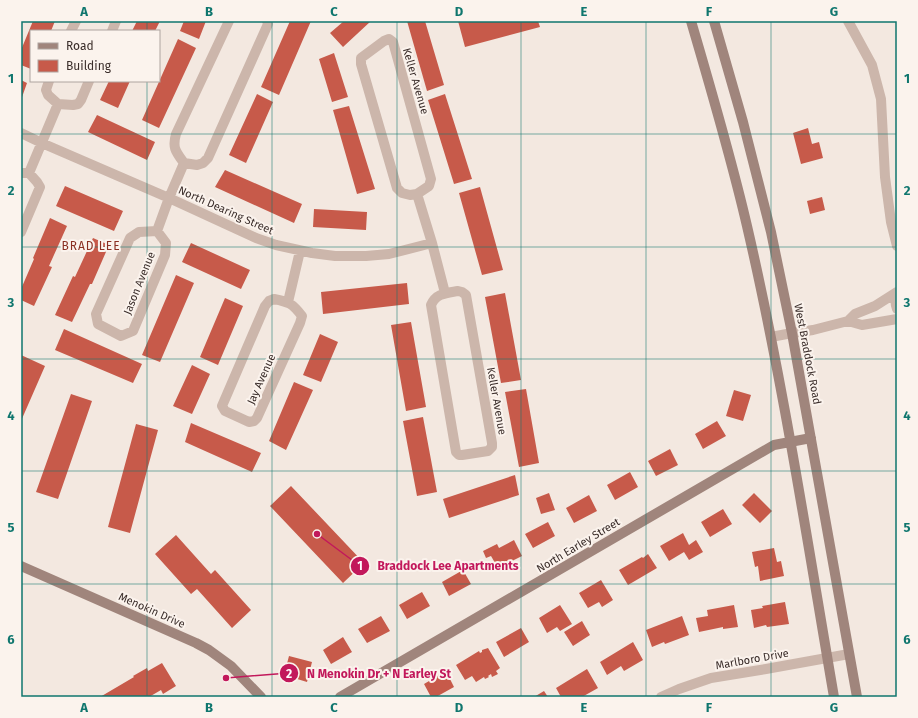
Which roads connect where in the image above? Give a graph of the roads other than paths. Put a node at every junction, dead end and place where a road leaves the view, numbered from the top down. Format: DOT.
graph roads {
  1 [pos="76,21"];
  2 [pos="229,21"];
  3 [pos="267,21"];
  4 [pos="691,21"];
  5 [pos="714,21"];
  6 [pos="848,21"];
  7 [pos="72,30"];
  8 [pos="49,82"];
  9 [pos="89,82"];
  10 [pos="58,104"];
  11 [pos="21,133"];
  12 [pos="42,143"];
  13 [pos="184,163"];
  14 [pos="25,173"];
  15 [pos="417,194"];
  16 [pos="169,198"];
  17 [pos="157,231"];
  18 [pos="21,232"];
  19 [pos="432,243"];
  20 [pos="897,246"];
  21 [pos="300,250"];
  22 [pos="446,293"];
  23 [pos="897,293"];
  24 [pos="288,302"];
  25 [pos="897,309"];
  26 [pos="897,319"];
  27 [pos="848,321"];
  28 [pos="792,333"];
  29 [pos="771,337"];
  30 [pos="811,438"];
  31 [pos="790,442"];
  32 [pos="21,566"];
  33 [pos="849,654"];
  34 [pos="828,658"];
  35 [pos="260,697"];
  36 [pos="340,697"];
  37 [pos="661,697"];
  38 [pos="834,697"];
  39 [pos="857,697"];
  1 -- 7 [label="street"];
  2 -- 13 [label="street"];
  3 -- 13 [label="street"];
  4 -- 29 [label="main road"];
  5 -- 28 [label="main road, West Braddock Road"];
  6 -- 20 [label="street"];
  8 -- 10 [label="street"];
  9 -- 10 [label="street"];
  10 -- 12 [label="street"];
  11 -- 12 [label="street, North Dearing Street"];
  12 -- 14 [label="street"];
  12 -- 16 [label="street, North Dearing Street"];
  13 -- 16 [label="street"];
  14 -- 18 [label="street"];
  15 -- 15 [label="street, Keller Avenue"];
  15 -- 19 [label="street"];
  16 -- 17 [label="street"];
  16 -- 21 [label="street, North Dearing Street"];
  17 -- 17 [label="street, Jason Avenue"];
  19 -- 21 [label="street, North Dearing Street"];
  19 -- 22 [label="street"];
  21 -- 24 [label="street"];
  22 -- 22 [label="street, Keller Avenue"];
  23 -- 25 [label="street"];
  23 -- 27 [label="street"];
  24 -- 24 [label="street, Jay Avenue"];
  26 -- 27 [label="street"];
  27 -- 28 [label="street"];
  28 -- 29 [label="street"];
  28 -- 30 [label="main road, West Braddock Road"];
  29 -- 31 [label="main road"];
  30 -- 31 [label="main road, North Earley Street"];
  30 -- 33 [label="main road, West Braddock Road"];
  31 -- 34 [label="main road"];
  31 -- 36 [label="main road, North Earley Street"];
  32 -- 35 [label="main road, Menokin Drive"];
  33 -- 34 [label="street, Marlboro Drive"];
  33 -- 39 [label="main road, West Braddock Road"];
  34 -- 37 [label="street, Marlboro Drive"];
  34 -- 38 [label="main road"];
}
